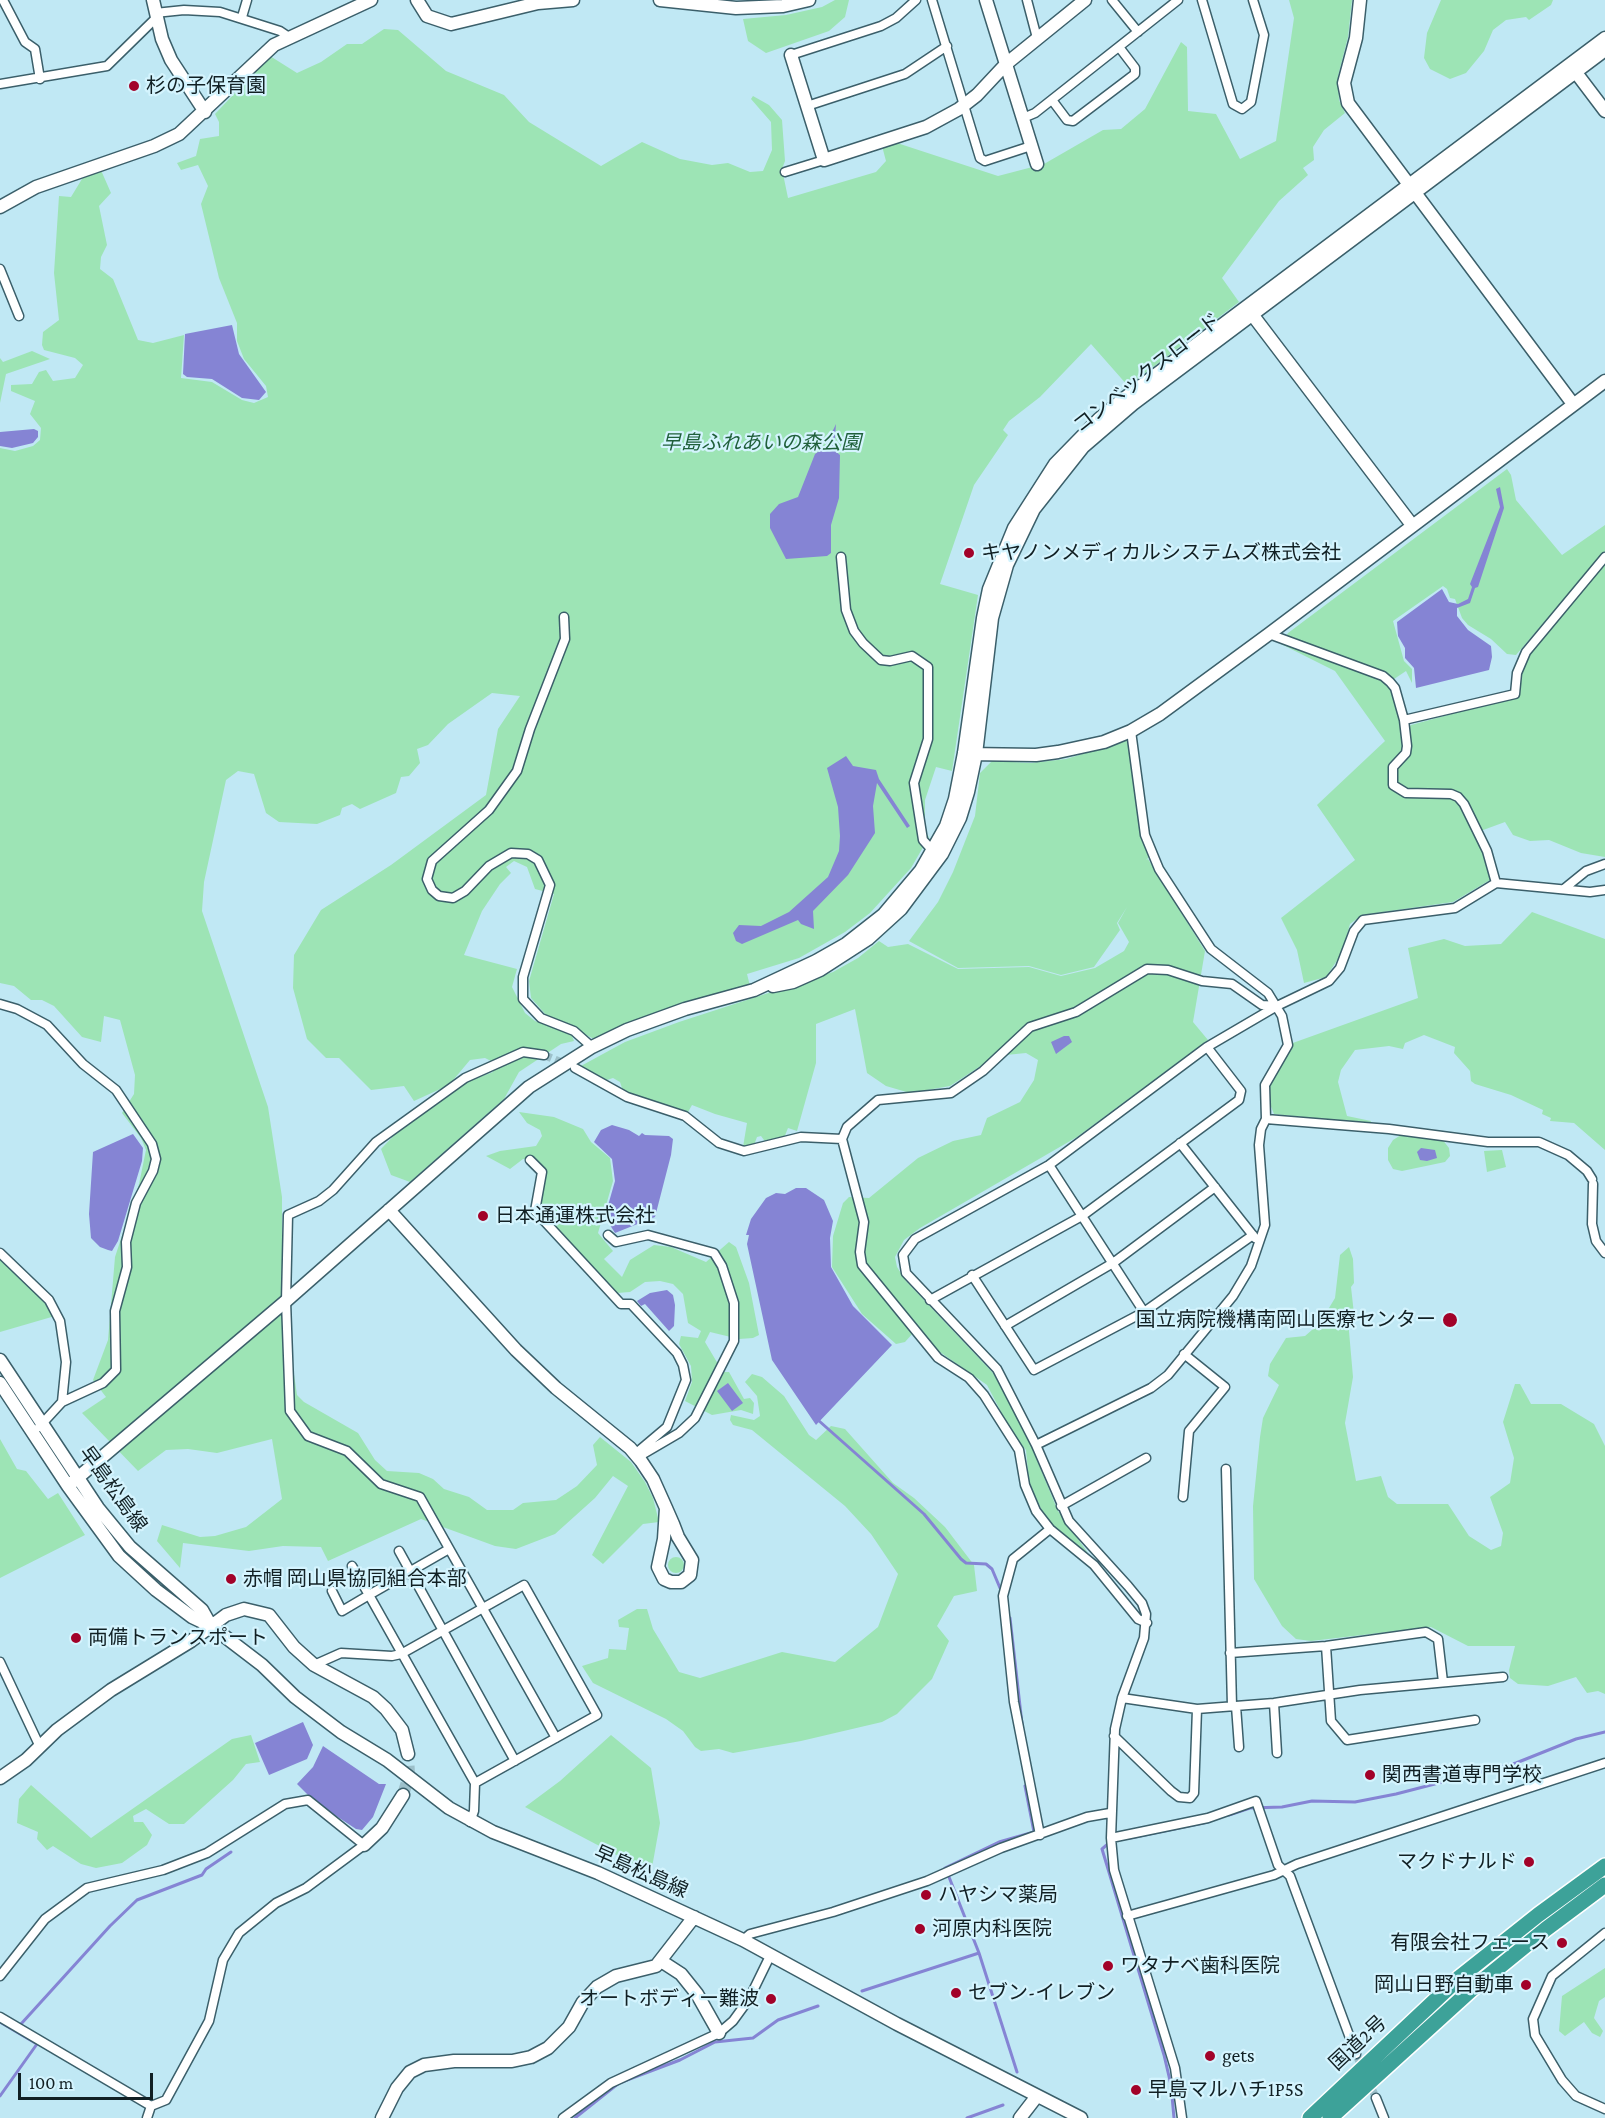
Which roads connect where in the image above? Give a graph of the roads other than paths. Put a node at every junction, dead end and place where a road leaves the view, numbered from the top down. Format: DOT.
graph roads {
  1 [pos="3,0"];
  2 [pos="153,0"];
  3 [pos="247,0"];
  4 [pos="371,0"];
  5 [pos="417,0"];
  6 [pos="573,0"];
  7 [pos="660,0"];
  8 [pos="809,0"];
  9 [pos="916,0"];
  10 [pos="932,0"];
  11 [pos="986,0"];
  12 [pos="1027,0"];
  13 [pos="1085,0"];
  14 [pos="1112,0"];
  15 [pos="1178,0"];
  16 [pos="1202,0"];
  17 [pos="1253,0"];
  18 [pos="1360,0"];
  19 [pos="535,2"];
  20 [pos="156,16"];
  21 [pos="242,17"];
  22 [pos="1138,32"];
  23 [pos="289,37"];
  24 [pos="1037,38"];
  25 [pos="1605,38"];
  26 [pos="947,46"];
  27 [pos="1119,47"];
  28 [pos="1605,50"];
  29 [pos="791,55"];
  30 [pos="1006,64"];
  31 [pos="1573,68"];
  32 [pos="40,79"];
  33 [pos="0,84"];
  34 [pos="1052,100"];
  35 [pos="965,104"];
  36 [pos="807,106"];
  37 [pos="1605,111"];
  38 [pos="205,112"];
  39 [pos="1023,118"];
  40 [pos="1031,146"];
  41 [pos="824,160"];
  42 [pos="1037,164"];
  43 [pos="784,172"];
  44 [pos="1412,189"];
  45 [pos="0,207"];
  46 [pos="0,269"];
  47 [pos="1250,311"];
  48 [pos="19,316"];
  49 [pos="1605,381"];
  50 [pos="1573,404"];
  51 [pos="1412,525"];
  52 [pos="841,557"];
  53 [pos="1605,557"];
  54 [pos="564,617"];
  55 [pos="1269,634"];
  56 [pos="1404,720"];
  57 [pos="1131,731"];
  58 [pos="970,754"];
  59 [pos="932,850"];
  60 [pos="1605,864"];
  61 [pos="1496,883"];
  62 [pos="1566,888"];
  63 [pos="1605,890"];
  64 [pos="754,990"];
  65 [pos="0,1004"];
  66 [pos="1277,1006"];
  67 [pos="592,1047"];
  68 [pos="1207,1047"];
  69 [pos="544,1055"];
  70 [pos="575,1068"];
  71 [pos="1266,1119"];
  72 [pos="842,1139"];
  73 [pos="1180,1143"];
  74 [pos="530,1160"];
  75 [pos="1049,1165"];
  76 [pos="1215,1187"];
  77 [pos="389,1210"];
  78 [pos="1082,1216"];
  79 [pos="608,1235"];
  80 [pos="1253,1235"];
  81 [pos="1259,1243"];
  82 [pos="0,1253"];
  83 [pos="1605,1253"];
  84 [pos="1113,1263"];
  85 [pos="972,1275"];
  86 [pos="930,1300"];
  87 [pos="286,1301"];
  88 [pos="1144,1312"];
  89 [pos="1005,1326"];
  90 [pos="1184,1354"];
  91 [pos="0,1360"];
  92 [pos="0,1383"];
  93 [pos="62,1402"];
  94 [pos="44,1424"];
  95 [pos="32,1432"];
  96 [pos="1036,1445"];
  97 [pos="637,1456"];
  98 [pos="1146,1458"];
  99 [pos="1226,1469"];
  100 [pos="80,1476"];
  101 [pos="68,1486"];
  102 [pos="1183,1497"];
  103 [pos="1061,1506"];
  104 [pos="666,1508"];
  105 [pos="1050,1529"];
  106 [pos="448,1549"];
  107 [pos="399,1551"];
  108 [pos="352,1566"];
  109 [pos="410,1571"];
  110 [pos="332,1591"];
  111 [pos="369,1595"];
  112 [pos="482,1609"];
  113 [pos="1147,1623"];
  114 [pos="211,1626"];
  115 [pos="441,1631"];
  116 [pos="1326,1646"];
  117 [pos="1230,1653"];
  118 [pos="401,1654"];
  119 [pos="0,1662"];
  120 [pos="315,1665"];
  121 [pos="1503,1677"];
  122 [pos="1443,1682"];
  123 [pos="1329,1695"];
  124 [pos="1122,1698"];
  125 [pos="1274,1703"];
  126 [pos="1234,1706"];
  127 [pos="1197,1709"];
  128 [pos="1475,1720"];
  129 [pos="1114,1736"];
  130 [pos="556,1738"];
  131 [pos="40,1747"];
  132 [pos="1239,1747"];
  133 [pos="1277,1753"];
  134 [pos="408,1754"];
  135 [pos="515,1761"];
  136 [pos="1605,1763"];
  137 [pos="0,1778"];
  138 [pos="475,1783"];
  139 [pos="403,1796"];
  140 [pos="1110,1813"];
  141 [pos="470,1822"];
  142 [pos="1040,1835"];
  143 [pos="1111,1841"];
  144 [pos="364,1845"];
  145 [pos="1605,1866"];
  146 [pos="1284,1871"];
  147 [pos="1605,1885"];
  148 [pos="1127,1916"];
  149 [pos="694,1917"];
  150 [pos="1605,1933"];
  151 [pos="743,1940"];
  152 [pos="770,1956"];
  153 [pos="661,1961"];
  154 [pos="0,1976"];
  155 [pos="0,2017"];
  156 [pos="719,2033"];
  157 [pos="1356,2054"];
  158 [pos="1037,2096"];
  159 [pos="1376,2098"];
  160 [pos="151,2106"];
  161 [pos="1605,2109"];
  162 [pos="147,2118"];
  163 [pos="382,2118"];
  164 [pos="563,2118"];
  165 [pos="1020,2118"];
  166 [pos="1081,2118"];
  167 [pos="1182,2118"];
  168 [pos="1310,2118"];
  169 [pos="1330,2118"];
  170 [pos="1384,2118"];
  1 -- 32 [label="street"];
  2 -- 20 [label="street"];
  3 -- 21 [label="street"];
  4 -- 23 [label="street"];
  5 -- 19 [label="street"];
  6 -- 19 [label="street"];
  7 -- 8 [label="street"];
  9 -- 29 [label="street"];
  10 -- 26 [label="street"];
  11 -- 30 [label="street"];
  12 -- 24 [label="street"];
  13 -- 24 [label="street"];
  14 -- 22 [label="street"];
  15 -- 22 [label="street"];
  16 -- 17 [label="street"];
  18 -- 44 [label="street"];
  20 -- 21 [label="street"];
  20 -- 32 [label="street"];
  20 -- 38 [label="street"];
  21 -- 23 [label="street"];
  22 -- 27 [label="street"];
  23 -- 38 [label="street"];
  24 -- 30 [label="street"];
  25 -- 31 [label="street, コンベックスロード"];
  26 -- 35 [label="street"];
  26 -- 36 [label="street"];
  27 -- 34 [label="street"];
  27 -- 34 [label="street"];
  28 -- 31 [label="street, コンベックスロード"];
  29 -- 36 [label="street"];
  30 -- 35 [label="street"];
  30 -- 39 [label="street"];
  31 -- 37 [label="street"];
  31 -- 44 [label="street, コンベックスロード"];
  32 -- 33 [label="street"];
  34 -- 39 [label="street"];
  35 -- 40 [label="street"];
  35 -- 41 [label="street"];
  36 -- 41 [label="street"];
  38 -- 45 [label="street"];
  39 -- 40 [label="street"];
  40 -- 42 [label="street"];
  41 -- 43 [label="street"];
  44 -- 47 [label="street, コンベックスロード"];
  44 -- 50 [label="street"];
  46 -- 48 [label="street"];
  47 -- 51 [label="street"];
  47 -- 58 [label="street, コンベックスロード"];
  49 -- 50 [label="street"];
  50 -- 51 [label="street"];
  51 -- 55 [label="street"];
  52 -- 59 [label="street"];
  53 -- 56 [label="street"];
  54 -- 67 [label="street"];
  55 -- 56 [label="street"];
  55 -- 57 [label="street"];
  56 -- 61 [label="street"];
  57 -- 58 [label="street"];
  57 -- 66 [label="street"];
  58 -- 59 [label="street"];
  58 -- 64 [label="street, コンベックスロード"];
  59 -- 64 [label="street"];
  60 -- 62 [label="street"];
  61 -- 62 [label="street"];
  61 -- 66 [label="street"];
  62 -- 63 [label="street"];
  64 -- 67 [label="street"];
  65 -- 93 [label="street"];
  66 -- 68 [label="street"];
  66 -- 71 [label="street"];
  66 -- 72 [label="street"];
  67 -- 77 [label="street"];
  68 -- 73 [label="street"];
  68 -- 75 [label="street"];
  69 -- 87 [label="street"];
  70 -- 72 [label="street"];
  71 -- 81 [label="street"];
  71 -- 83 [label="street"];
  72 -- 105 [label="street"];
  73 -- 76 [label="street"];
  73 -- 78 [label="street"];
  74 -- 97 [label="street"];
  75 -- 78 [label="street"];
  75 -- 86 [label="street"];
  76 -- 80 [label="street"];
  76 -- 84 [label="street"];
  77 -- 87 [label="street"];
  77 -- 97 [label="street"];
  78 -- 84 [label="street"];
  78 -- 85 [label="street"];
  79 -- 97 [label="street"];
  80 -- 81 [label="street"];
  80 -- 88 [label="street"];
  81 -- 90 [label="street"];
  82 -- 93 [label="street"];
  84 -- 88 [label="street"];
  84 -- 89 [label="street"];
  85 -- 86 [label="street"];
  85 -- 89 [label="street"];
  86 -- 96 [label="street"];
  87 -- 100 [label="street"];
  87 -- 106 [label="street"];
  88 -- 89 [label="street"];
  90 -- 96 [label="street"];
  90 -- 102 [label="street"];
  91 -- 94 [label="street, 早島松島線"];
  92 -- 95 [label="street, 早島松島線"];
  93 -- 94 [label="street"];
  94 -- 95 [label="street"];
  94 -- 100 [label="street, 早島松島線"];
  95 -- 101 [label="street, 早島松島線"];
  96 -- 103 [label="street"];
  97 -- 104 [label="street"];
  98 -- 103 [label="street"];
  99 -- 117 [label="street"];
  100 -- 101 [label="street"];
  100 -- 114 [label="street, 早島松島線"];
  101 -- 114 [label="street, 早島松島線"];
  103 -- 113 [label="street"];
  104 -- 104 [label="street"];
  105 -- 113 [label="street"];
  105 -- 142 [label="street"];
  106 -- 109 [label="street"];
  106 -- 112 [label="street"];
  107 -- 109 [label="street"];
  108 -- 111 [label="street"];
  109 -- 111 [label="street"];
  109 -- 115 [label="street"];
  110 -- 111 [label="street"];
  111 -- 118 [label="street"];
  112 -- 115 [label="street"];
  112 -- 130 [label="street"];
  112 -- 130 [label="street"];
  113 -- 124 [label="street"];
  114 -- 120 [label="street"];
  114 -- 131 [label="street"];
  114 -- 141 [label="street, 早島松島線"];
  115 -- 118 [label="street"];
  115 -- 135 [label="street"];
  116 -- 117 [label="street"];
  116 -- 122 [label="street"];
  116 -- 123 [label="street"];
  117 -- 126 [label="street"];
  118 -- 120 [label="street"];
  118 -- 138 [label="street"];
  119 -- 131 [label="street"];
  120 -- 134 [label="street"];
  121 -- 122 [label="street"];
  122 -- 123 [label="street"];
  123 -- 125 [label="street"];
  123 -- 128 [label="street"];
  124 -- 127 [label="street"];
  124 -- 129 [label="street"];
  125 -- 126 [label="street"];
  125 -- 133 [label="street"];
  126 -- 127 [label="street"];
  126 -- 132 [label="street"];
  127 -- 129 [label="street"];
  129 -- 140 [label="street"];
  130 -- 135 [label="street"];
  131 -- 137 [label="street"];
  135 -- 138 [label="street"];
  136 -- 146 [label="street"];
  138 -- 141 [label="street"];
  139 -- 144 [label="street"];
  140 -- 142 [label="street"];
  140 -- 143 [label="street"];
  141 -- 149 [label="street, 早島松島線"];
  142 -- 151 [label="street"];
  143 -- 146 [label="street"];
  143 -- 148 [label="street"];
  144 -- 154 [label="street"];
  144 -- 160 [label="street"];
  145 -- 168 [label="highway, 国道2号"];
  146 -- 148 [label="street"];
  146 -- 157 [label="street"];
  147 -- 169 [label="highway, 国道2号"];
  148 -- 167 [label="street"];
  149 -- 151 [label="street, 早島松島線"];
  149 -- 153 [label="street"];
  150 -- 161 [label="street"];
  151 -- 152 [label="street, 早島松島線"];
  152 -- 156 [label="street"];
  152 -- 158 [label="street, 早島松島線"];
  153 -- 156 [label="street"];
  153 -- 163 [label="street"];
  155 -- 160 [label="street"];
  156 -- 164 [label="street"];
  158 -- 165 [label="street"];
  158 -- 166 [label="street, 早島松島線"];
  159 -- 170 [label="street"];
  160 -- 162 [label="street"];
}
